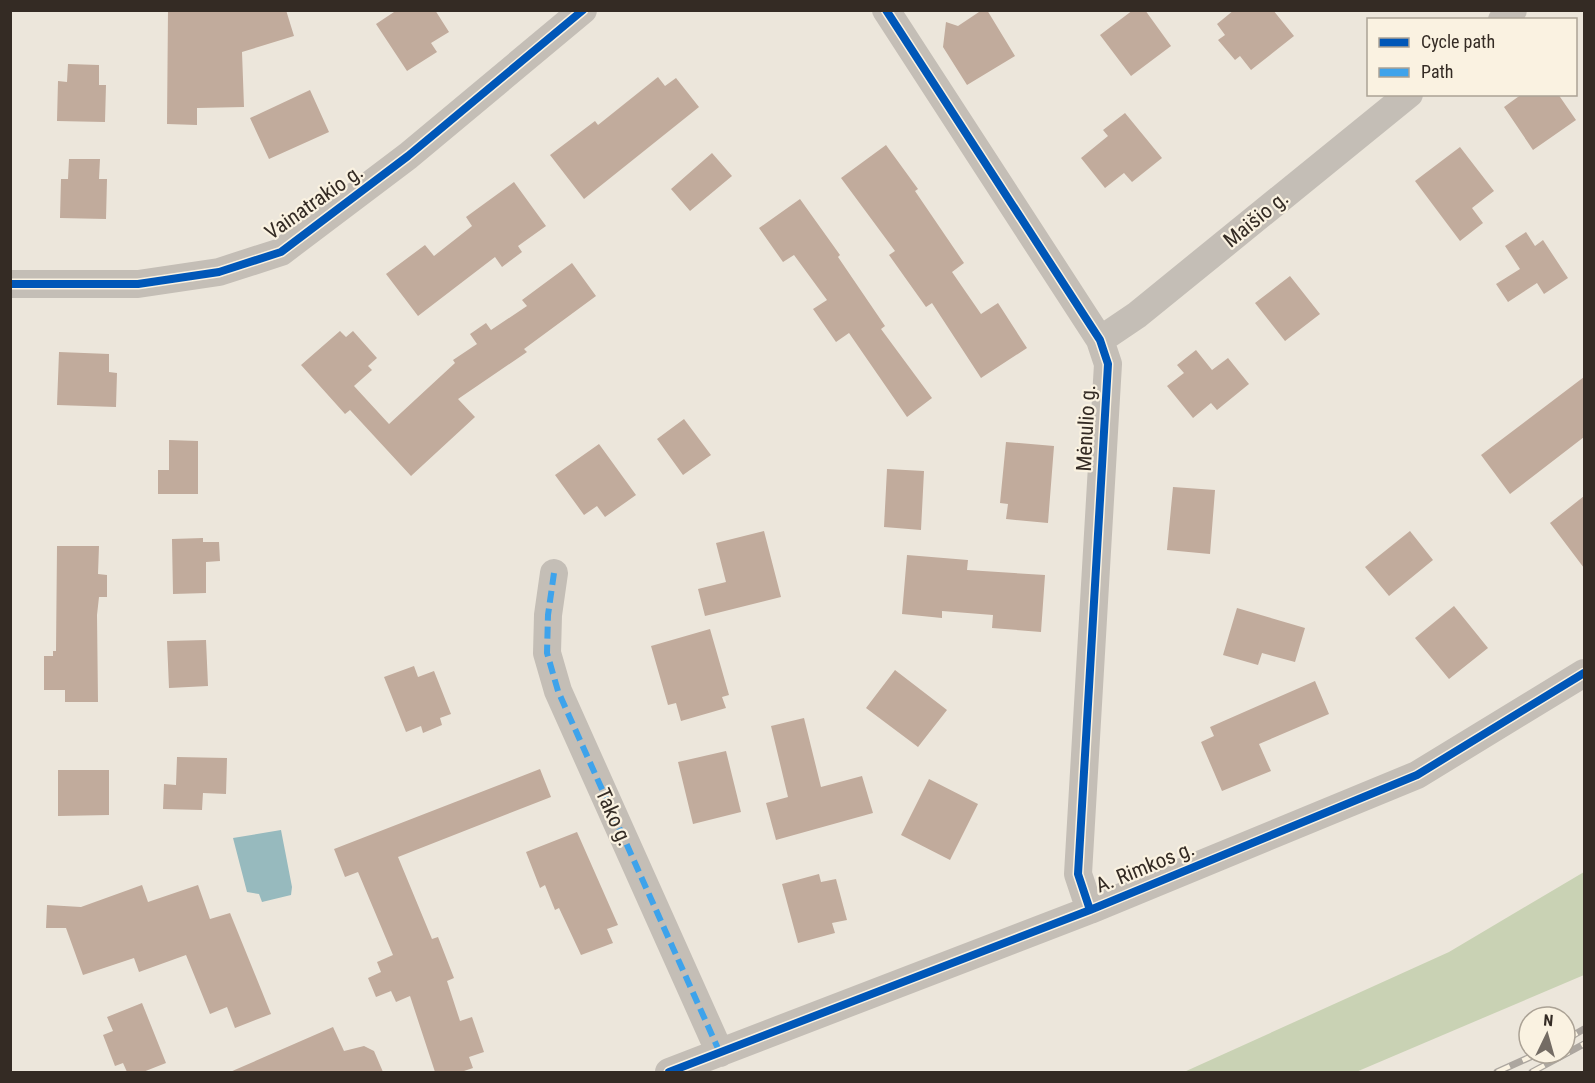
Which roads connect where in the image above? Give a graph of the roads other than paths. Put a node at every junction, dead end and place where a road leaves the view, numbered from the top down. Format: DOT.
graph roads {
  1 [pos="583,10"];
  2 [pos="886,10"];
  3 [pos="1407,96"];
  4 [pos="10,284"];
  5 [pos="1100,340"];
  6 [pos="554,573"];
  7 [pos="1584,674"];
  8 [pos="1090,910"];
  9 [pos="720,1053"];
  10 [pos="669,1072"];
  1 -- 4 [label="street, Vainatrakio g."];
  2 -- 5 [label="street, Mėnulio g."];
  3 -- 5 [label="street, Maišio g."];
  5 -- 8 [label="street, Mėnulio g."];
  6 -- 9 [label="street, Tako g."];
  7 -- 8 [label="street, A. Rimkos g."];
  8 -- 9 [label="street, A. Rimkos g."];
  9 -- 10 [label="street, A. Rimkos g."];
}
